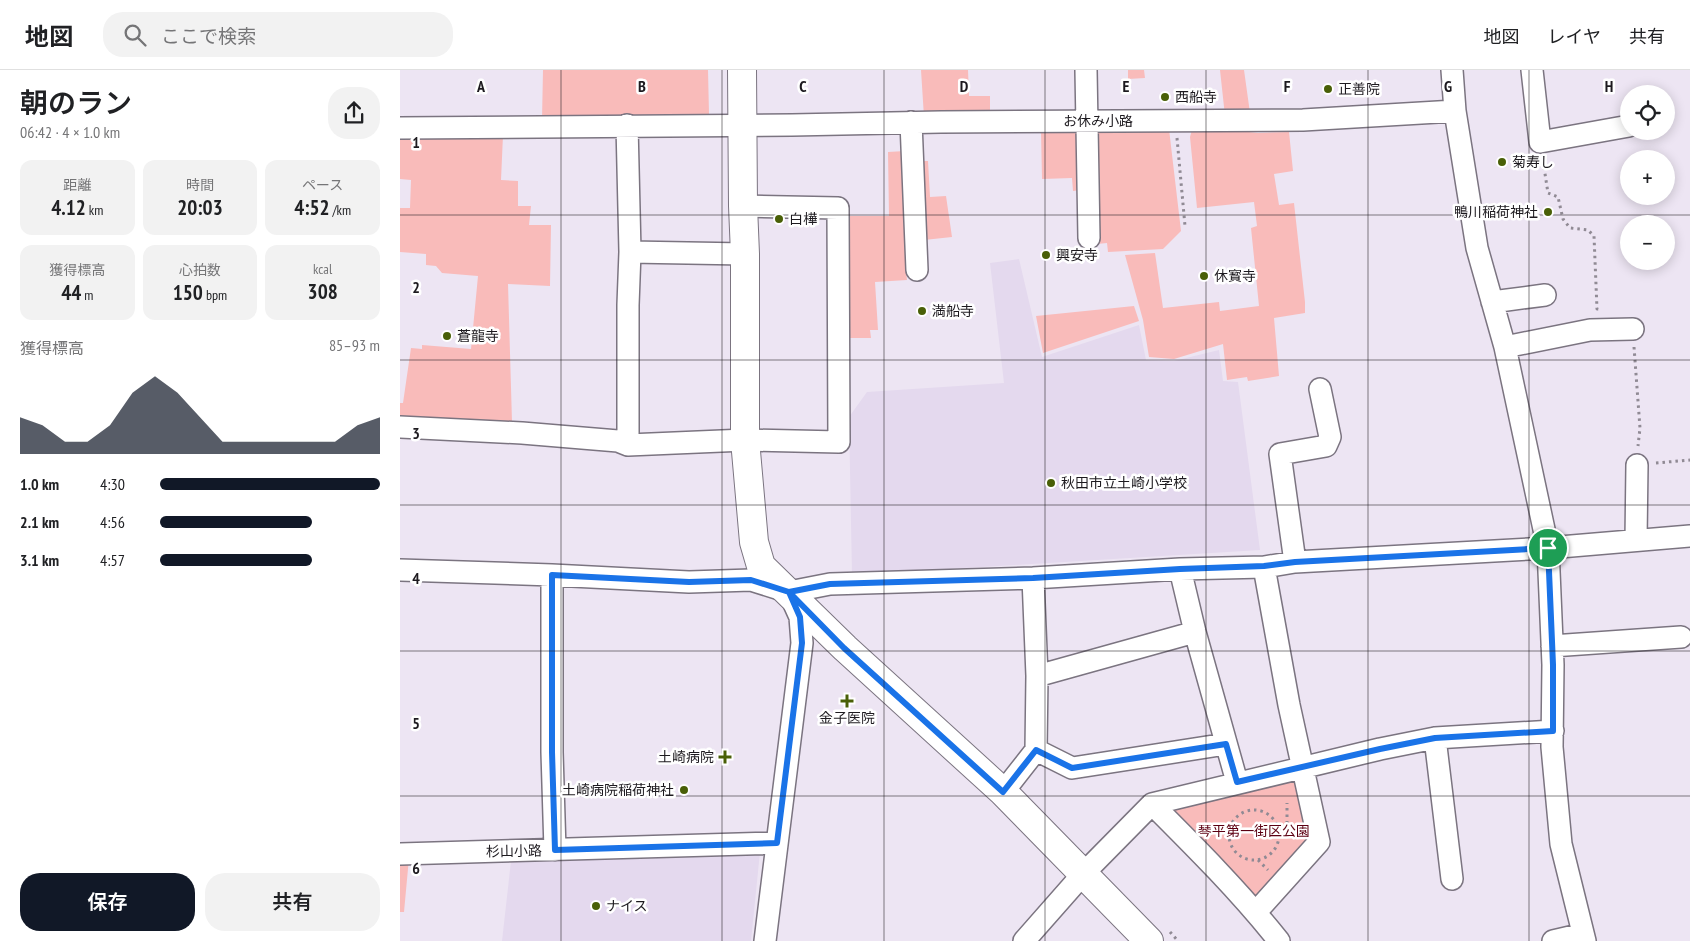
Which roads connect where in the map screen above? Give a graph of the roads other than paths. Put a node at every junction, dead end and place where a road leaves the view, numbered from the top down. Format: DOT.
graph roads {
  1 [pos="742,70"];
  2 [pos="1086,70"];
  3 [pos="1452,70"];
  4 [pos="1532,70"];
  5 [pos="1455,111"];
  6 [pos="1088,120"];
  7 [pos="911,122"];
  8 [pos="627,125"];
  9 [pos="742,125"];
  10 [pos="400,128"];
  11 [pos="1620,128"];
  12 [pos="742,206"];
  13 [pos="1089,238"];
  14 [pos="630,252"];
  15 [pos="745,254"];
  16 [pos="917,270"];
  17 [pos="1545,295"];
  18 [pos="1492,302"];
  19 [pos="1633,329"];
  20 [pos="1505,347"];
  21 [pos="1320,389"];
  22 [pos="400,427"];
  23 [pos="745,440"];
  24 [pos="628,445"];
  25 [pos="1637,466"];
  26 [pos="1690,536"];
  27 [pos="1636,540"];
  28 [pos="1548,548"];
  29 [pos="1295,562"];
  30 [pos="1264,566"];
  31 [pos="1180,569"];
  32 [pos="400,570"];
  33 [pos="552,575"];
  34 [pos="1033,578"];
  35 [pos="789,592"];
  36 [pos="1195,632"];
  37 [pos="1681,637"];
  38 [pos="1552,646"];
  39 [pos="1037,676"];
  40 [pos="1553,731"];
  41 [pos="1435,738"];
  42 [pos="1226,744"];
  43 [pos="1036,750"];
  44 [pos="1303,767"];
  45 [pos="1237,782"];
  46 [pos="1003,792"];
  47 [pos="1152,804"];
  48 [pos="777,843"];
  49 [pos="555,850"];
  50 [pos="400,854"];
  51 [pos="1083,874"];
  52 [pos="1452,879"];
  53 [pos="1256,912"];
  54 [pos="1584,938"];
  55 [pos="1027,940"];
  56 [pos="765,941"];
  57 [pos="1149,941"];
  58 [pos="1279,941"];
  59 [pos="1553,941"];
  1 -- 9 [label="street"];
  2 -- 6 [label="street"];
  3 -- 5 [label="street"];
  4 -- 11 [label="street"];
  5 -- 6 [label="street, お休み小路"];
  5 -- 18 [label="street"];
  6 -- 7 [label="street, お休み小路"];
  6 -- 13 [label="street"];
  7 -- 9 [label="street, お休み小路"];
  7 -- 16 [label="street"];
  8 -- 9 [label="street, お休み小路"];
  8 -- 10 [label="street, お休み小路"];
  8 -- 14 [label="street"];
  9 -- 12 [label="street"];
  12 -- 15 [label="street"];
  12 -- 23 [label="street"];
  14 -- 15 [label="street"];
  14 -- 24 [label="street"];
  15 -- 23 [label="street"];
  17 -- 18 [label="street"];
  18 -- 20 [label="street"];
  19 -- 20 [label="street"];
  20 -- 28 [label="street"];
  21 -- 29 [label="street"];
  22 -- 24 [label="street"];
  23 -- 24 [label="street"];
  23 -- 35 [label="street"];
  25 -- 27 [label="street"];
  26 -- 27 [label="street"];
  27 -- 28 [label="street"];
  28 -- 29 [label="street"];
  28 -- 38 [label="street"];
  29 -- 30 [label="street"];
  30 -- 31 [label="street"];
  30 -- 44 [label="street"];
  31 -- 34 [label="street"];
  31 -- 36 [label="street"];
  32 -- 33 [label="street"];
  33 -- 35 [label="street"];
  33 -- 49 [label="street"];
  34 -- 35 [label="street"];
  34 -- 39 [label="street"];
  35 -- 46 [label="street"];
  35 -- 48 [label="street"];
  36 -- 39 [label="street"];
  36 -- 42 [label="street"];
  37 -- 38 [label="street"];
  38 -- 40 [label="street"];
  39 -- 43 [label="street"];
  40 -- 41 [label="street"];
  40 -- 54 [label="street"];
  41 -- 44 [label="street"];
  41 -- 52 [label="street"];
  42 -- 43 [label="street"];
  42 -- 45 [label="street"];
  43 -- 46 [label="street"];
  44 -- 45 [label="street"];
  44 -- 53 [label="street"];
  45 -- 47 [label="street"];
  46 -- 51 [label="street"];
  47 -- 51 [label="street"];
  47 -- 53 [label="street"];
  48 -- 49 [label="street, 杉山小路"];
  48 -- 56 [label="street"];
  49 -- 50 [label="street, 杉山小路"];
  51 -- 55 [label="street"];
  51 -- 57 [label="street"];
  53 -- 58 [label="street"];
  54 -- 59 [label="street"];
}
